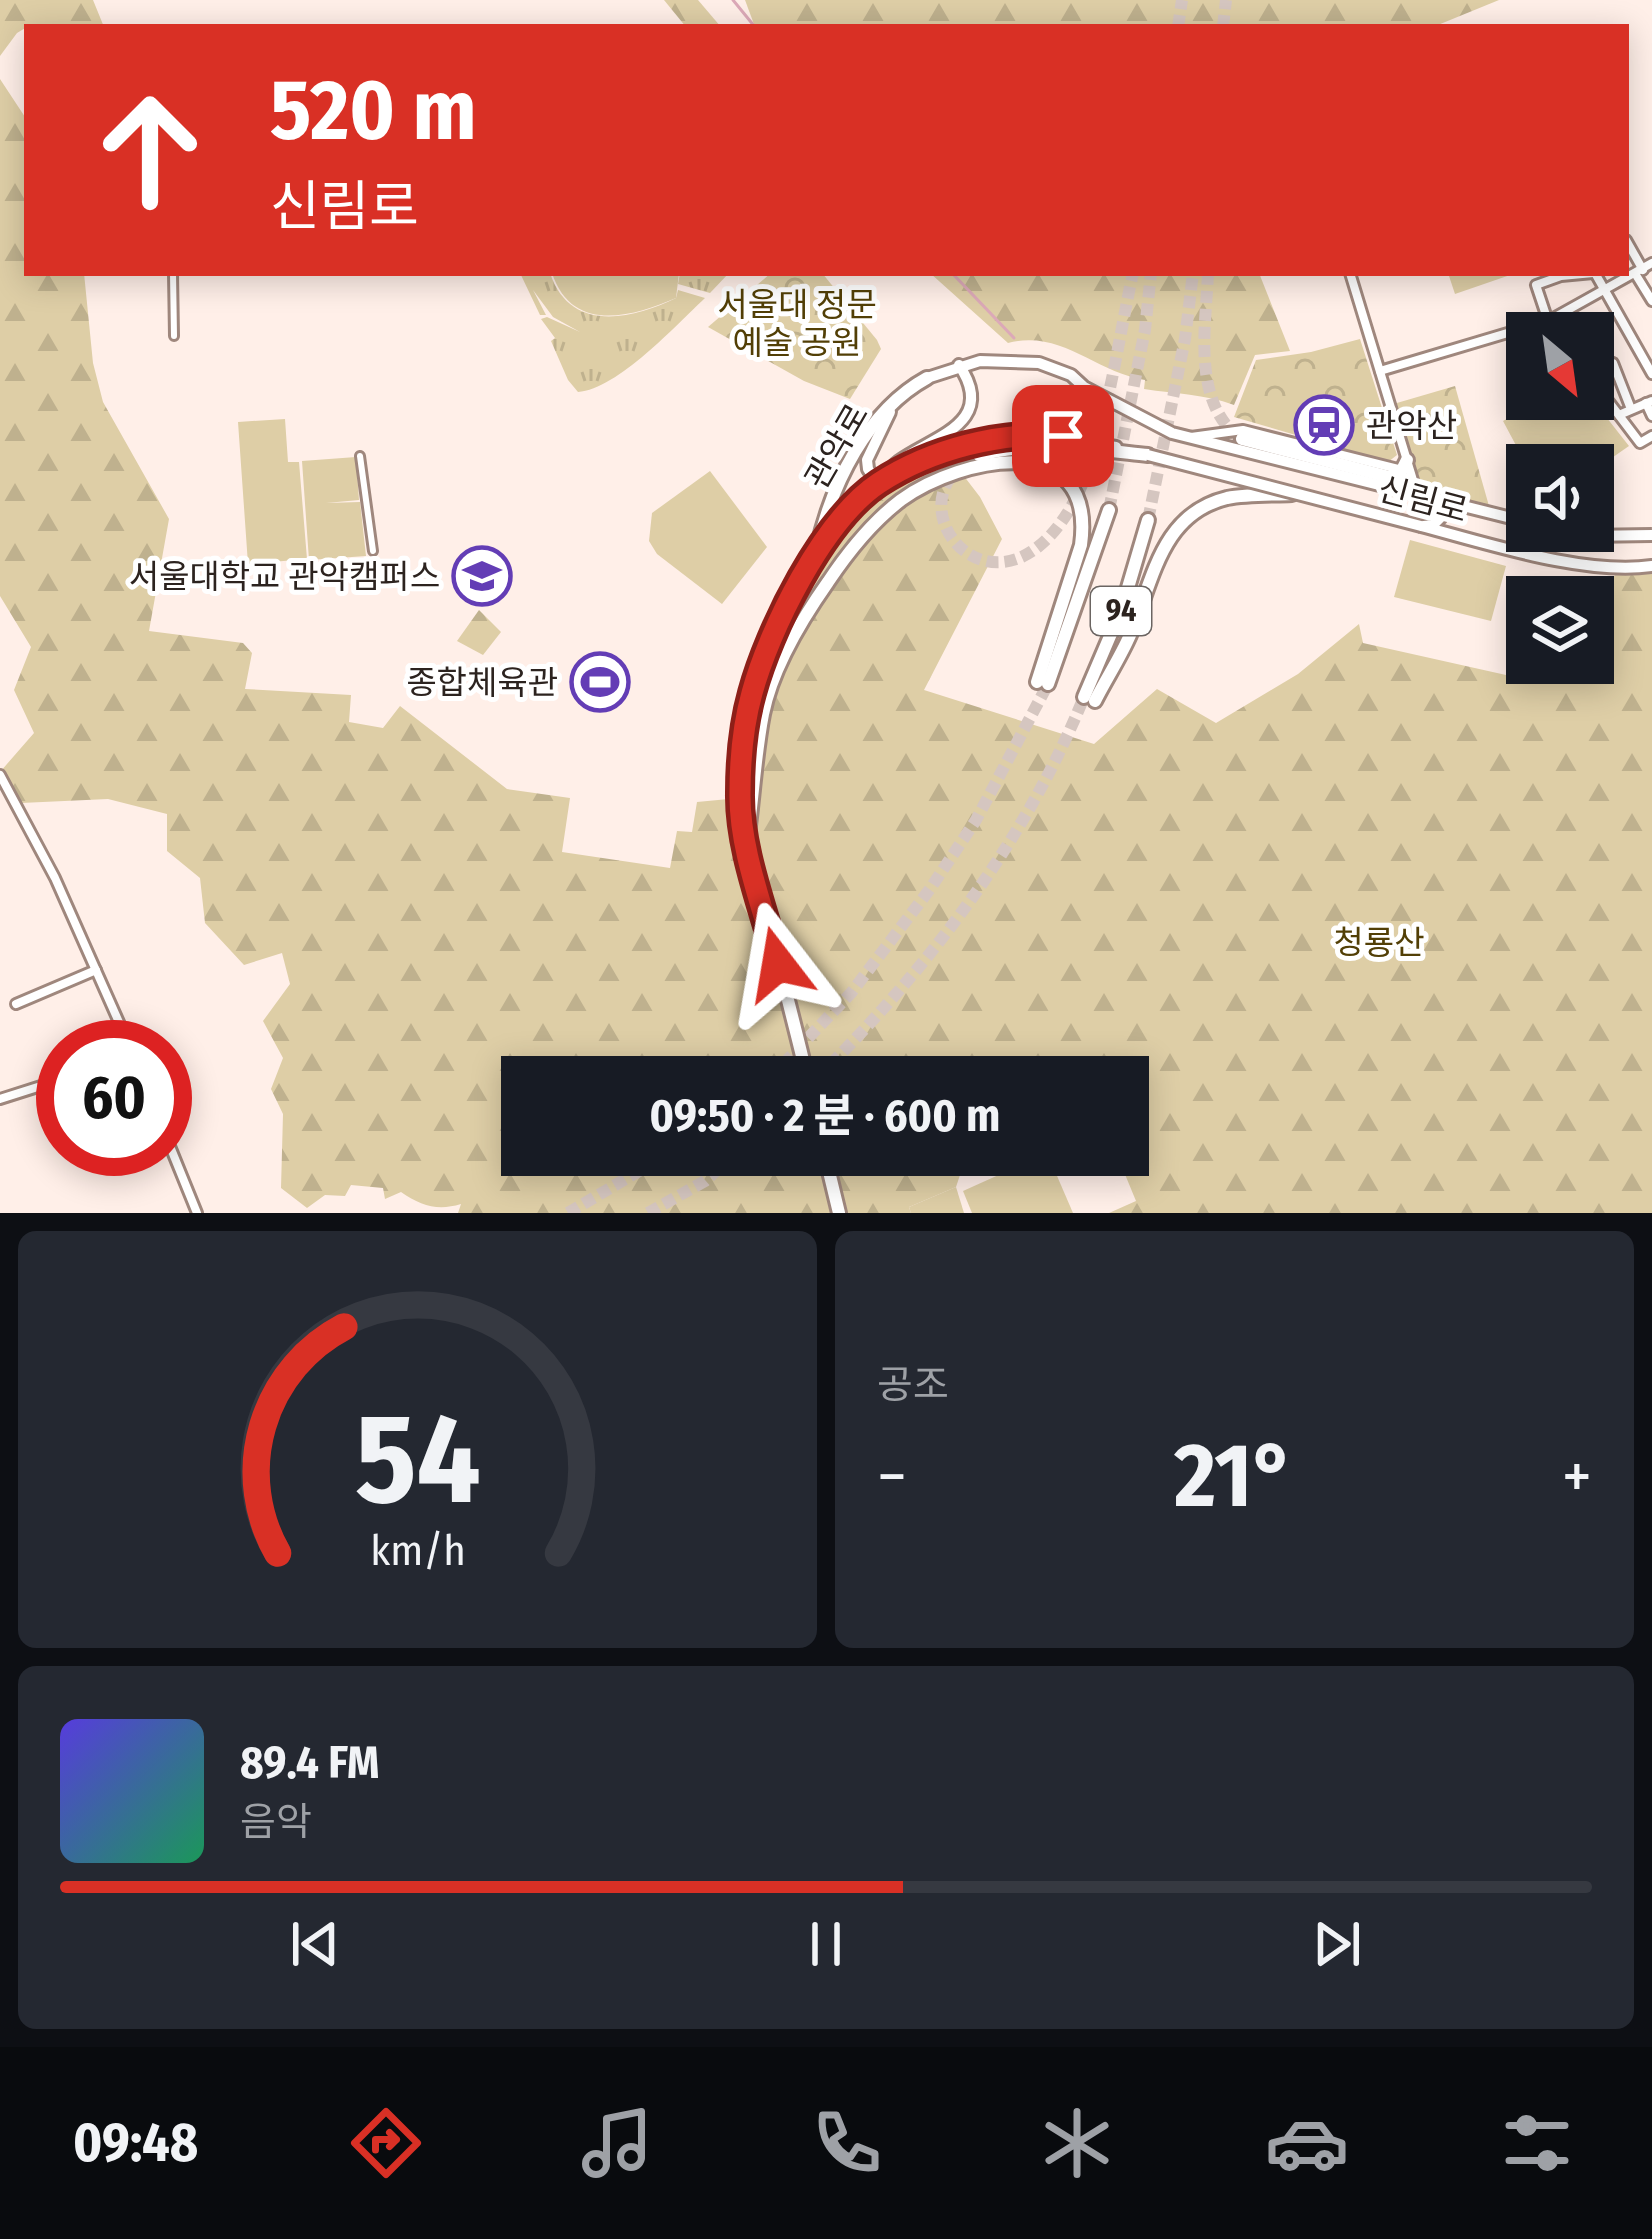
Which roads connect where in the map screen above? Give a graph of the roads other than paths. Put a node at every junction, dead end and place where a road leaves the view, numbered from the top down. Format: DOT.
graph roads {
  1 [pos="1629,247"];
  2 [pos="1652,263"];
  3 [pos="1640,272"];
  4 [pos="172,276"];
  5 [pos="1351,276"];
  6 [pos="1561,276"];
  7 [pos="1596,276"];
  8 [pos="1648,290"];
  9 [pos="1606,291"];
  10 [pos="1652,301"];
  11 [pos="1545,312"];
  12 [pos="1565,312"];
  13 [pos="1506,334"];
  14 [pos="174,336"];
  15 [pos="959,365"];
  16 [pos="1614,366"];
  17 [pos="1380,371"];
  18 [pos="1652,374"];
  19 [pos="927,378"];
  20 [pos="897,398"];
  21 [pos="1649,402"];
  22 [pos="1614,410"];
  23 [pos="1631,410"];
  24 [pos="1618,415"];
  25 [pos="1652,416"];
  26 [pos="1652,436"];
  27 [pos="1189,437"];
  28 [pos="1242,439"];
  29 [pos="1148,455"];
  30 [pos="360,456"];
  31 [pos="1407,460"];
  32 [pos="1389,477"];
  33 [pos="878,484"];
  34 [pos="1299,494"];
  35 [pos="1418,494"];
  36 [pos="1433,500"];
  37 [pos="1109,510"];
  38 [pos="1491,513"];
  39 [pos="1506,517"];
  40 [pos="1148,520"];
  41 [pos="1421,526"];
  42 [pos="1652,535"];
  43 [pos="1614,536"];
  44 [pos="1501,548"];
  45 [pos="373,551"];
  46 [pos="816,557"];
  47 [pos="1652,566"];
  48 [pos="0,775"];
  49 [pos="746,841"];
  50 [pos="95,970"];
  51 [pos="16,1004"];
  52 [pos="118,1020"];
  53 [pos="802,1056"];
  54 [pos="36,1088"];
  55 [pos="0,1099"];
  56 [pos="182,1176"];
  57 [pos="830,1176"];
  58 [pos="197,1213"];
  59 [pos="839,1213"];
  1 -- 3 [label="street"];
  2 -- 3 [label="street"];
  3 -- 8 [label="street"];
  3 -- 9 [label="street"];
  4 -- 14 [label="street"];
  5 -- 17 [label="street"];
  6 -- 11 [label="street"];
  7 -- 9 [label="street"];
  8 -- 10 [label="street"];
  9 -- 12 [label="street"];
  9 -- 18 [label="street"];
  13 -- 17 [label="street"];
  15 -- 19 [label="main road, 신림로"];
  15 -- 27 [label="main road, 신림로"];
  15 -- 33 [label="main road"];
  16 -- 23 [label="street"];
  17 -- 31 [label="street"];
  19 -- 20 [label="main road, 관악로"];
  20 -- 33 [label="main road"];
  20 -- 46 [label="main road, 관악로"];
  21 -- 23 [label="street"];
  21 -- 25 [label="street"];
  22 -- 24 [label="street"];
  23 -- 24 [label="street"];
  24 -- 26 [label="street"];
  27 -- 31 [label="street"];
  27 -- 35 [label="main road, 신림로"];
  28 -- 32 [label="main road"];
  29 -- 33 [label="main road, 관악로"];
  29 -- 34 [label="main road, 신림로, bridge"];
  30 -- 45 [label="street"];
  31 -- 32 [label="main road"];
  31 -- 35 [label="street"];
  32 -- 35 [label="main road"];
  33 -- 46 [label="main road, 관악로"];
  34 -- 40 [label="main road, 94"];
  34 -- 41 [label="main road, 신림로, bridge"];
  35 -- 36 [label="main road, 신림로"];
  36 -- 38 [label="main road, 신림로"];
  36 -- 41 [label="main road"];
  37 -- 49 [label="main road, 94"];
  38 -- 39 [label="main road, 신림로"];
  38 -- 44 [label="main road"];
  41 -- 44 [label="main road, 신림로"];
  42 -- 43 [label="main road, bridge"];
  44 -- 47 [label="main road, 신림로"];
  46 -- 49 [label="main road, 관악로"];
  48 -- 50 [label="street"];
  49 -- 53 [label="main road, 관악로"];
  50 -- 51 [label="street"];
  50 -- 52 [label="street"];
  54 -- 55 [label="street"];
  56 -- 58 [label="street"];
  57 -- 59 [label="main road"];
}
